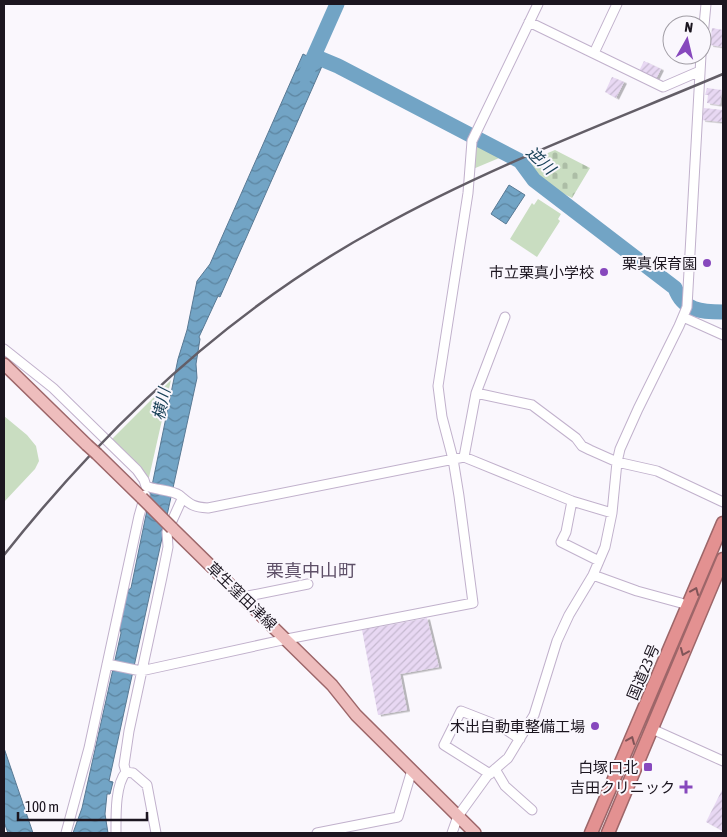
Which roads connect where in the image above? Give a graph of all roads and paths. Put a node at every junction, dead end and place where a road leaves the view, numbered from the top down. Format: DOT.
graph roads {
  1 [pos="538,4"];
  2 [pos="618,4"];
  3 [pos="529,22"];
  4 [pos="594,52"];
  5 [pos="700,65"];
  6 [pos="700,71"];
  7 [pos="505,317"];
  8 [pos="683,317"];
  9 [pos="723,335"];
  10 [pos="4,349"];
  11 [pos="4,364"];
  12 [pos="476,393"];
  13 [pos="464,457"];
  14 [pos="452,460"];
  15 [pos="617,462"];
  16 [pos="148,487"];
  17 [pos="180,497"];
  18 [pos="572,501"];
  19 [pos="723,502"];
  20 [pos="612,513"];
  21 [pos="723,523"];
  22 [pos="723,559"];
  23 [pos="599,561"];
  24 [pos="593,575"];
  25 [pos="308,584"];
  26 [pos="243,597"];
  27 [pos="681,603"];
  28 [pos="287,639"];
  29 [pos="107,664"];
  30 [pos="141,671"];
  31 [pos="652,729"];
  32 [pos="520,739"];
  33 [pos="723,761"];
  34 [pos="412,770"];
  35 [pos="126,772"];
  36 [pos="492,772"];
  37 [pos="532,810"];
  38 [pos="458,816"];
  39 [pos="66,833"];
  40 [pos="116,833"];
  41 [pos="156,833"];
  42 [pos="317,833"];
  43 [pos="452,833"];
  44 [pos="475,833"];
  45 [pos="591,833"];
  46 [pos="610,833"];
  1 -- 3 [label="street"];
  2 -- 4 [label="street"];
  3 -- 4 [label="street"];
  3 -- 14 [label="street"];
  4 -- 6 [label="street"];
  5 -- 6 [label="street"];
  6 -- 8 [label="street"];
  7 -- 12 [label="street"];
  8 -- 9 [label="street"];
  8 -- 15 [label="street"];
  10 -- 16 [label="street"];
  11 -- 26 [label="main road, 草生窪田津線, bridge"];
  12 -- 13 [label="street"];
  12 -- 15 [label="street"];
  13 -- 14 [label="street"];
  13 -- 18 [label="street"];
  14 -- 17 [label="street"];
  14 -- 28 [label="street"];
  15 -- 19 [label="street"];
  15 -- 20 [label="street"];
  16 -- 17 [label="street"];
  16 -- 29 [label="street"];
  17 -- 30 [label="street"];
  18 -- 20 [label="street"];
  18 -- 23 [label="street"];
  20 -- 23 [label="street"];
  45 -- 21 [label="highway, 国道23号, one-way"];
  22 -- 31 [label="highway, 国道23号, one-way"];
  23 -- 24 [label="street"];
  24 -- 27 [label="street"];
  24 -- 32 [label="street"];
  25 -- 26 [label="street"];
  26 -- 28 [label="main road, 草生窪田津線"];
  28 -- 30 [label="street"];
  28 -- 34 [label="main road, 草生窪田津線"];
  29 -- 30 [label="street"];
  29 -- 39 [label="street"];
  30 -- 35 [label="street"];
  31 -- 33 [label="street"];
  31 -- 46 [label="highway, 国道23号"];
  32 -- 36 [label="street"];
  32 -- 36 [label="street"];
  34 -- 38 [label="main road, 草生窪田津線"];
  34 -- 42 [label="street"];
  35 -- 40 [label="street"];
  35 -- 41 [label="street"];
  36 -- 37 [label="street"];
  36 -- 38 [label="street"];
  38 -- 43 [label="street"];
  38 -- 44 [label="main road, 草生窪田津線"];
}
